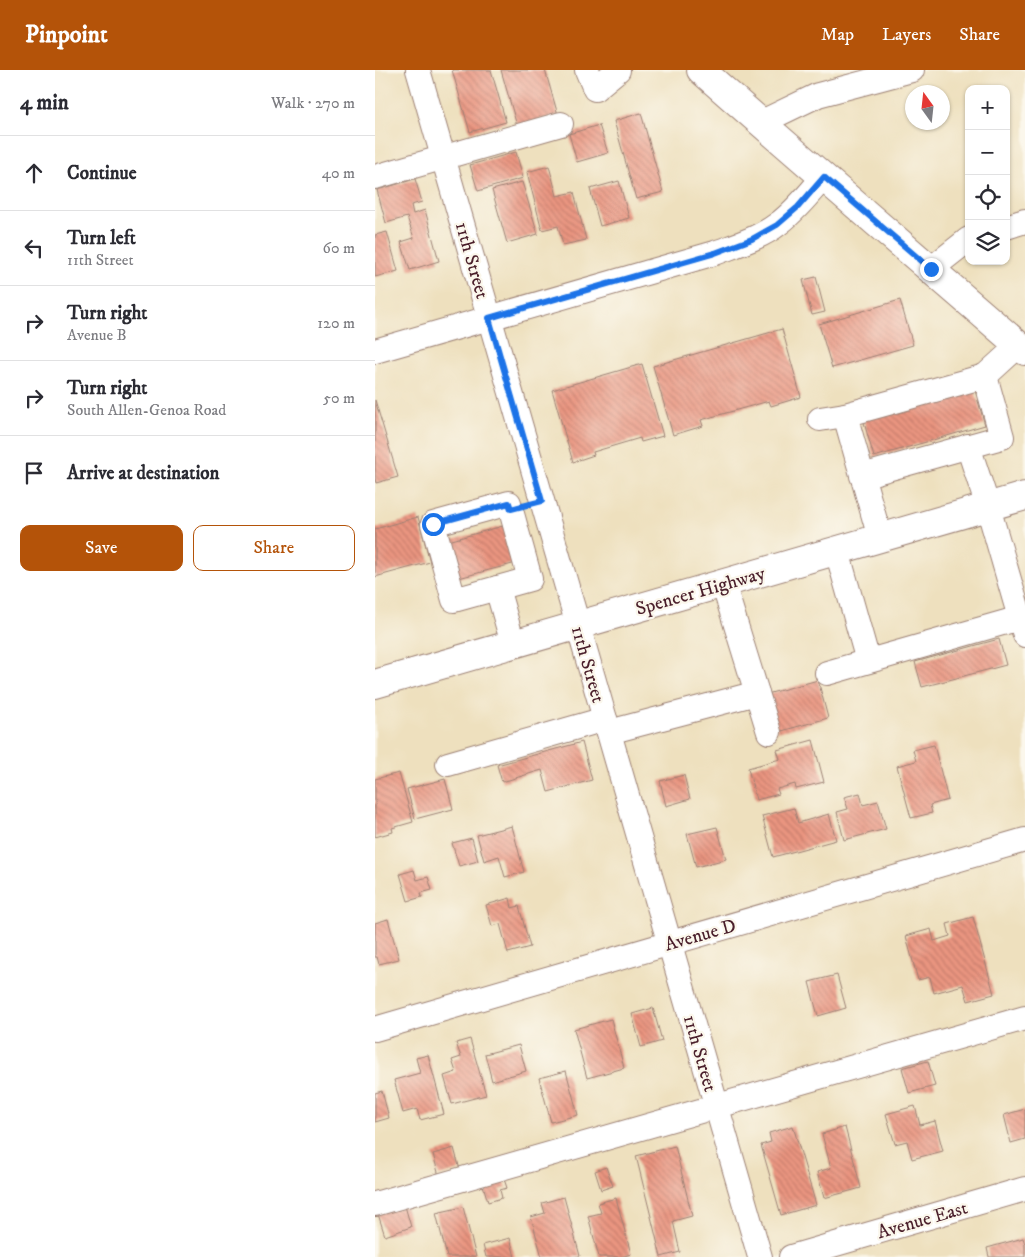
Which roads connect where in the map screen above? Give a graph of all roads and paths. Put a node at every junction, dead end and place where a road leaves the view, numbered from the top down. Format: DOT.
graph roads {
  1 [pos="418,70"];
  2 [pos="587,70"];
  3 [pos="618,70"];
  4 [pos="701,70"];
  5 [pos="913,70"];
  6 [pos="760,122"];
  7 [pos="561,124"];
  8 [pos="443,158"];
  9 [pos="375,177"];
  10 [pos="824,177"];
  11 [pos="1025,222"];
  12 [pos="1010,226"];
  13 [pos="965,242"];
  14 [pos="931,269"];
  15 [pos="489,318"];
  16 [pos="1022,348"];
  17 [pos="375,350"];
  18 [pos="985,376"];
  19 [pos="845,415"];
  20 [pos="820,419"];
  21 [pos="968,446"];
  22 [pos="862,476"];
  23 [pos="1025,496"];
  24 [pos="542,501"];
  25 [pos="988,507"];
  26 [pos="511,509"];
  27 [pos="880,538"];
  28 [pos="837,551"];
  29 [pos="723,583"];
  30 [pos="497,588"];
  31 [pos="578,625"];
  32 [pos="1023,626"];
  33 [pos="513,644"];
  34 [pos="868,661"];
  35 [pos="827,673"];
  36 [pos="375,684"];
  37 [pos="757,693"];
  38 [pos="607,725"];
  39 [pos="769,732"];
  40 [pos="448,764"];
  41 [pos="1025,840"];
  42 [pos="669,943"];
  43 [pos="1025,1018"];
  44 [pos="375,1028"];
  45 [pos="717,1106"];
  46 [pos="1025,1189"];
  47 [pos="375,1204"];
  48 [pos="760,1257"];
  49 [pos="791,1257"];
  1 -- 8 [label="street, 11th Street"];
  2 -- 3 [label="street"];
  4 -- 6 [label="main road"];
  5 -- 6 [label="street"];
  6 -- 10 [label="main road"];
  7 -- 8 [label="street"];
  8 -- 9 [label="street"];
  8 -- 15 [label="street, 11th Street"];
  10 -- 14 [label="main road"];
  10 -- 15 [label="street"];
  11 -- 12 [label="street"];
  13 -- 14 [label="street"];
  14 -- 16 [label="main road"];
  15 -- 17 [label="street"];
  15 -- 24 [label="street, 11th Street"];
  16 -- 18 [label="street"];
  18 -- 19 [label="street"];
  18 -- 21 [label="street"];
  19 -- 20 [label="street"];
  19 -- 22 [label="street"];
  21 -- 22 [label="street"];
  21 -- 25 [label="street"];
  22 -- 27 [label="street"];
  23 -- 25 [label="main road, Spencer Highway"];
  24 -- 26 [label="street"];
  24 -- 31 [label="street, 11th Street"];
  25 -- 27 [label="main road, Spencer Highway"];
  25 -- 32 [label="street"];
  26 -- 30 [label="street"];
  26 -- 30 [label="street"];
  27 -- 28 [label="main road, Spencer Highway"];
  28 -- 29 [label="main road, Spencer Highway"];
  28 -- 34 [label="street"];
  29 -- 31 [label="main road, Spencer Highway"];
  29 -- 37 [label="street"];
  30 -- 33 [label="street"];
  31 -- 33 [label="main road, Spencer Highway"];
  31 -- 38 [label="street, 11th Street"];
  32 -- 34 [label="street"];
  33 -- 36 [label="main road, Spencer Highway"];
  34 -- 35 [label="street"];
  37 -- 38 [label="street"];
  37 -- 39 [label="street"];
  38 -- 40 [label="street"];
  38 -- 42 [label="street, 11th Street"];
  41 -- 42 [label="street, Avenue D"];
  42 -- 44 [label="street, Avenue D"];
  42 -- 45 [label="street, 11th Street"];
  43 -- 45 [label="street"];
  45 -- 47 [label="street"];
  45 -- 48 [label="street, 11th Street"];
  46 -- 49 [label="street, Avenue East"];
}
